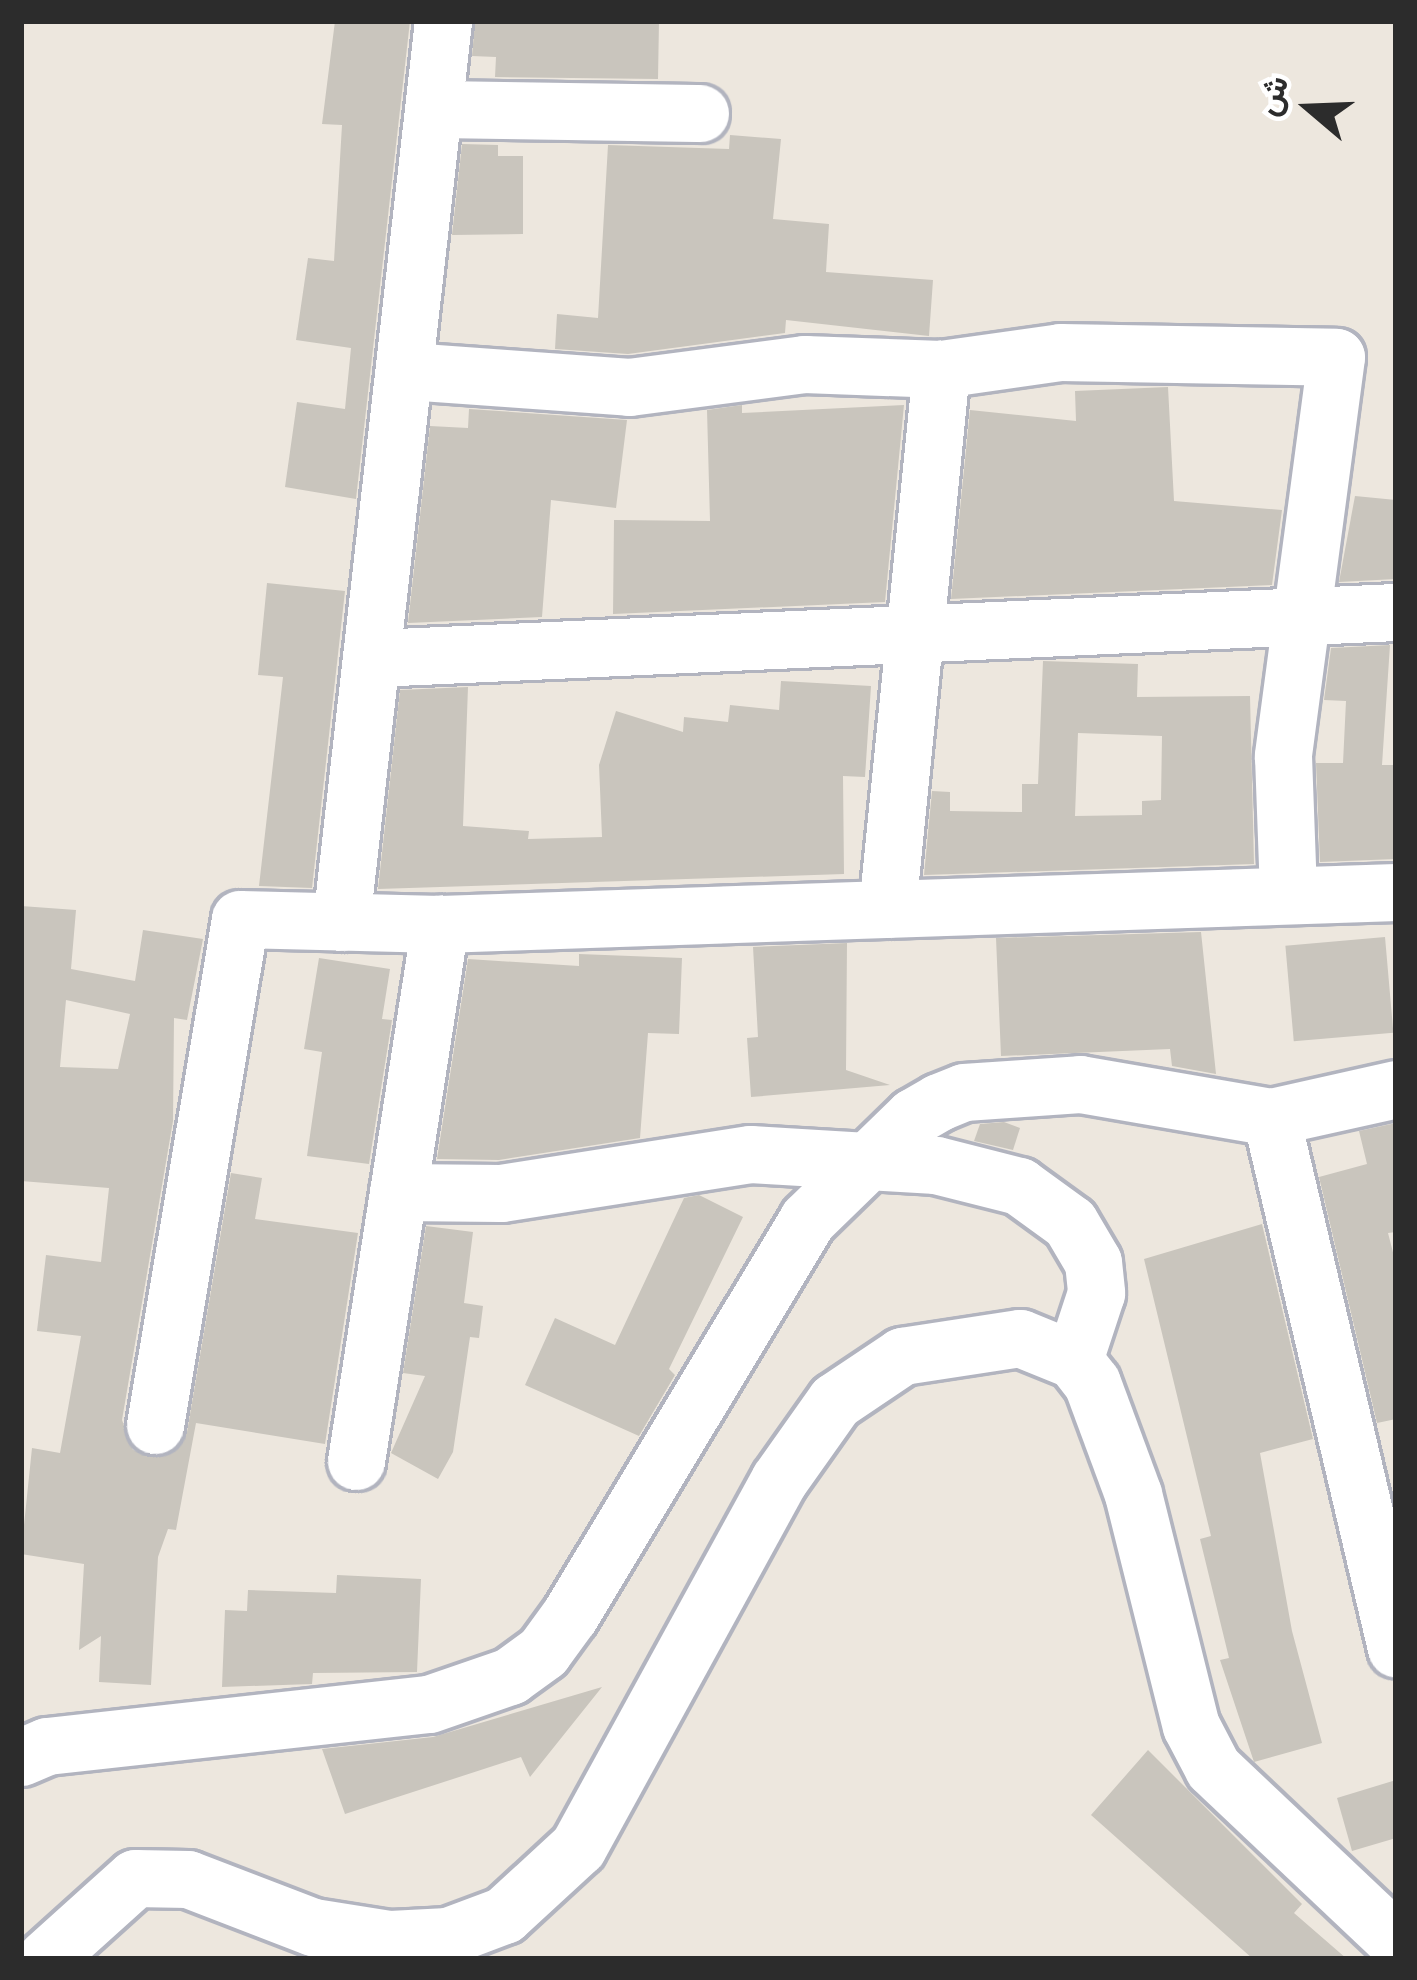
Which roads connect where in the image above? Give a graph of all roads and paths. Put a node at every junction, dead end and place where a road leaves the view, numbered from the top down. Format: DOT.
graph roads {
  1 [pos="442,21"];
  2 [pos="435,109"];
  3 [pos="700,113"];
  4 [pos="941,368"];
  5 [pos="408,370"];
  6 [pos="1396,612"];
  7 [pos="1300,621"];
  8 [pos="912,639"];
  9 [pos="375,658"];
  10 [pos="1288,892"];
  11 [pos="1396,892"];
  12 [pos="886,910"];
  13 [pos="341,922"];
  14 [pos="440,924"];
  15 [pos="1396,1089"];
  16 [pos="1271,1117"];
  17 [pos="876,1160"];
  18 [pos="398,1192"];
  19 [pos="1096,1293"];
  20 [pos="1074,1360"];
  21 [pos="155,1425"];
  22 [pos="356,1461"];
  23 [pos="1132,1494"];
  24 [pos="1396,1648"];
  25 [pos="21,1757"];
  26 [pos="1396,1941"];
  27 [pos="45,1959"];
  1 -- 2 [label="street"];
  2 -- 3 [label="street"];
  2 -- 5 [label="street"];
  4 -- 5 [label="street"];
  4 -- 7 [label="street"];
  4 -- 8 [label="street"];
  5 -- 9 [label="street"];
  6 -- 7 [label="street"];
  7 -- 8 [label="street"];
  7 -- 10 [label="street"];
  8 -- 9 [label="street"];
  8 -- 12 [label="street"];
  9 -- 13 [label="street"];
  10 -- 11 [label="street"];
  10 -- 12 [label="street"];
  12 -- 14 [label="street"];
  13 -- 14 [label="street"];
  13 -- 21 [label="street"];
  14 -- 18 [label="street"];
  15 -- 16 [label="street"];
  16 -- 17 [label="street"];
  16 -- 24 [label="street"];
  17 -- 18 [label="street"];
  17 -- 19 [label="street"];
  17 -- 25 [label="street"];
  18 -- 22 [label="street"];
  19 -- 20 [label="street"];
  19 -- 23 [label="street"];
  20 -- 23 [label="street"];
  20 -- 27 [label="street"];
  23 -- 26 [label="street"];
}
